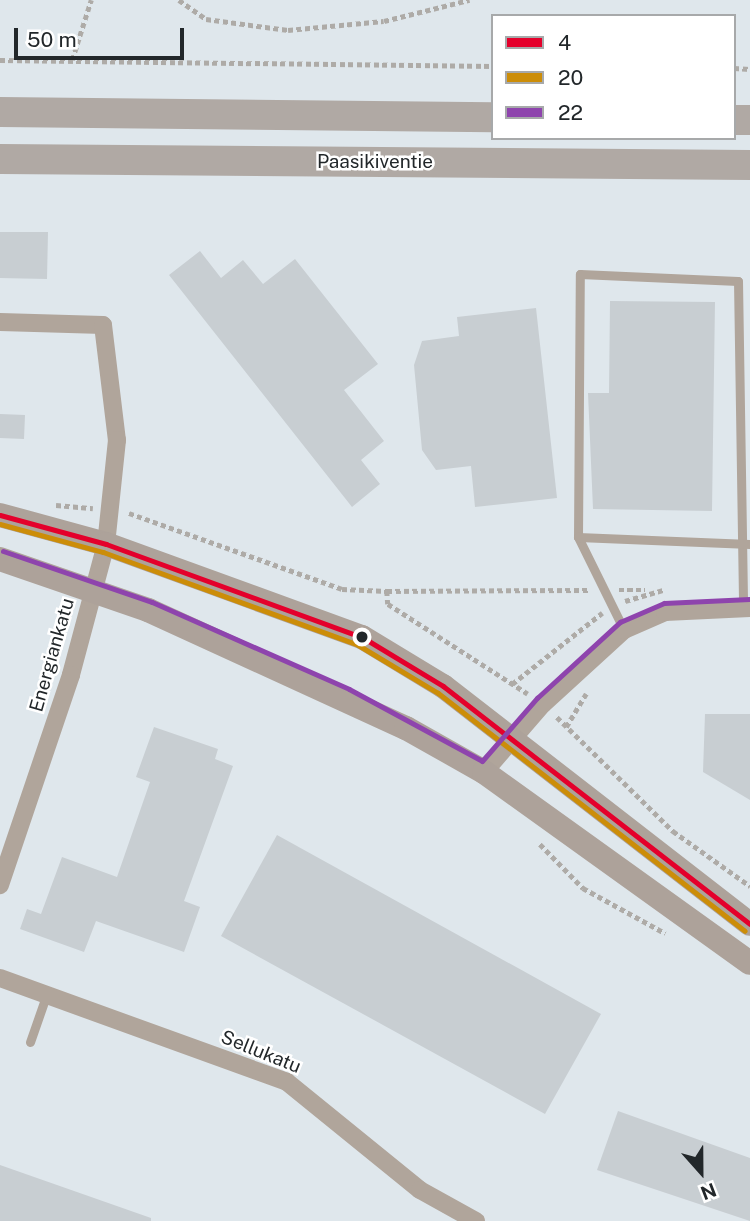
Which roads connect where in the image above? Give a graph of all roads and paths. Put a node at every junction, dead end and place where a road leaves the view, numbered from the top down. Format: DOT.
graph roads {
  1 [pos="91,0"];
  2 [pos="179,0"];
  3 [pos="470,0"];
  4 [pos="0,60"];
  5 [pos="72,61"];
  6 [pos="491,66"];
  7 [pos="0,112"];
  8 [pos="491,117"];
  9 [pos="0,159"];
  10 [pos="750,164"];
  11 [pos="0,322"];
  12 [pos="0,515"];
  13 [pos="578,537"];
  14 [pos="106,544"];
  15 [pos="745,544"];
  16 [pos="0,559"];
  17 [pos="93,590"];
  18 [pos="604,590"];
  19 [pos="646,590"];
  20 [pos="387,591"];
  21 [pos="746,608"];
  22 [pos="624,630"];
  23 [pos="595,684"];
  24 [pos="566,727"];
  25 [pos="510,740"];
  26 [pos="484,772"];
  27 [pos="530,833"];
  28 [pos="0,885"];
  29 [pos="750,924"];
  30 [pos="676,940"];
  31 [pos="750,963"];
  32 [pos="0,978"];
  33 [pos="46,996"];
  34 [pos="30,1042"];
  35 [pos="476,1221"];
  1 -- 5 [label="path"];
  2 -- 3 [label="path"];
  4 -- 5 [label="path"];
  5 -- 6 [label="path"];
  7 -- 8 [label="highway"];
  9 -- 10 [label="highway, Paasikiventie"];
  11 -- 14 [label="street, Energiankatu"];
  12 -- 14 [label="main road"];
  13 -- 15 [label="lane"];
  13 -- 15 [label="lane"];
  13 -- 18 [label="lane"];
  14 -- 17 [label="street, Energiankatu"];
  14 -- 25 [label="main road"];
  15 -- 21 [label="lane"];
  16 -- 17 [label="main road"];
  17 -- 26 [label="main road"];
  17 -- 28 [label="street, Energiankatu"];
  18 -- 19 [label="path"];
  18 -- 20 [label="path"];
  18 -- 22 [label="lane"];
  21 -- 22 [label="street"];
  22 -- 25 [label="street"];
  23 -- 24 [label="path"];
  25 -- 26 [label="street"];
  25 -- 29 [label="main road"];
  26 -- 31 [label="main road"];
  27 -- 30 [label="path"];
  32 -- 33 [label="street, Sellukatu"];
  33 -- 34 [label="lane"];
  33 -- 35 [label="street, Sellukatu"];
}
